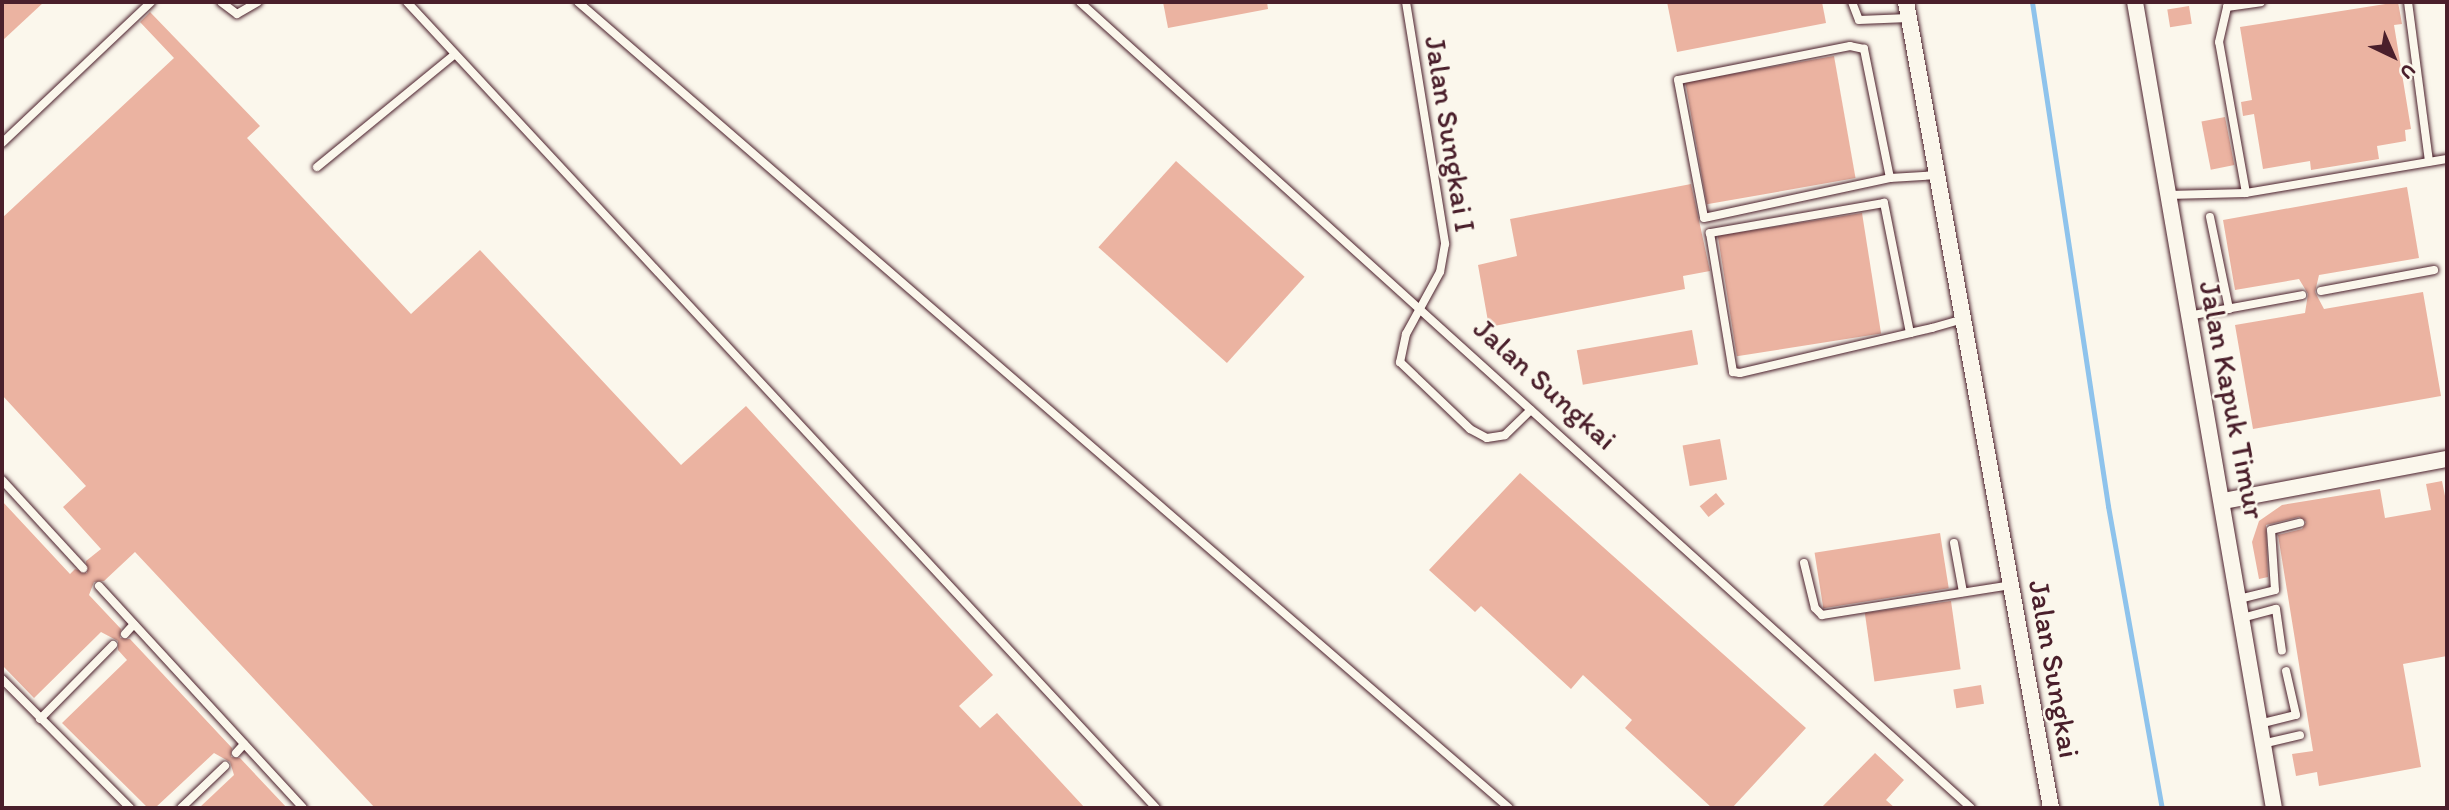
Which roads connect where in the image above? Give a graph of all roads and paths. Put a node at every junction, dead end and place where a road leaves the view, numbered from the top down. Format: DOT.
graph roads {
  1 [pos="151,2"];
  2 [pos="221,2"];
  3 [pos="258,2"];
  4 [pos="407,2"];
  5 [pos="578,2"];
  6 [pos="1080,2"];
  7 [pos="1406,2"];
  8 [pos="1852,2"];
  9 [pos="2135,2"];
  10 [pos="2261,2"];
  11 [pos="2408,2"];
  12 [pos="1908,10"];
  13 [pos="455,54"];
  14 [pos="2,129"];
  15 [pos="5,139"];
  16 [pos="2447,159"];
  17 [pos="2429,162"];
  18 [pos="317,167"];
  19 [pos="1938,175"];
  20 [pos="1890,178"];
  21 [pos="2246,193"];
  22 [pos="2165,195"];
  23 [pos="2210,217"];
  24 [pos="2434,270"];
  25 [pos="2321,291"];
  26 [pos="2302,295"];
  27 [pos="1420,309"];
  28 [pos="2229,309"];
  29 [pos="2188,316"];
  30 [pos="1960,320"];
  31 [pos="1910,333"];
  32 [pos="1531,410"];
  33 [pos="2447,459"];
  34 [pos="2,480"];
  35 [pos="2224,501"];
  36 [pos="2300,523"];
  37 [pos="1954,542"];
  38 [pos="1804,563"];
  39 [pos="83,568"];
  40 [pos="2011,584"];
  41 [pos="99,586"];
  42 [pos="1963,592"];
  43 [pos="2239,599"];
  44 [pos="2242,618"];
  45 [pos="134,624"];
  46 [pos="125,634"];
  47 [pos="113,645"];
  48 [pos="2282,651"];
  49 [pos="2286,671"];
  50 [pos="2,679"];
  51 [pos="40,719"];
  52 [pos="2259,724"];
  53 [pos="2300,735"];
  54 [pos="244,744"];
  55 [pos="2262,744"];
  56 [pos="236,753"];
  57 [pos="225,766"];
  58 [pos="130,808"];
  59 [pos="181,808"];
  60 [pos="303,808"];
  61 [pos="1156,808"];
  62 [pos="1509,808"];
  63 [pos="1971,808"];
  64 [pos="2051,808"];
  65 [pos="2274,808"];
  1 -- 15 [label="lane"];
  2 -- 3 [label="lane"];
  4 -- 13 [label="lane"];
  5 -- 62 [label="lane"];
  6 -- 27 [label="lane, Jalan Sungkai"];
  7 -- 27 [label="lane, Jalan Sungkai I"];
  8 -- 12 [label="lane"];
  9 -- 22 [label="street, Jalan Kapuk Timur"];
  10 -- 21 [label="lane"];
  11 -- 17 [label="lane"];
  12 -- 19 [label="street, Jalan Sungkai"];
  13 -- 18 [label="lane"];
  13 -- 61 [label="lane"];
  14 -- 15 [label="lane"];
  16 -- 17 [label="lane"];
  17 -- 21 [label="lane"];
  19 -- 20 [label="lane"];
  19 -- 30 [label="street, Jalan Sungkai"];
  20 -- 20 [label="lane"];
  21 -- 22 [label="lane"];
  22 -- 29 [label="street, Jalan Kapuk Timur"];
  23 -- 28 [label="lane"];
  24 -- 25 [label="lane"];
  26 -- 28 [label="lane"];
  27 -- 32 [label="lane, Jalan Sungkai"];
  27 -- 32 [label="lane, Jalan Sungkai I"];
  28 -- 29 [label="lane"];
  29 -- 35 [label="street, Jalan Kapuk Timur"];
  30 -- 31 [label="lane"];
  30 -- 40 [label="street, Jalan Sungkai"];
  31 -- 31 [label="lane"];
  32 -- 63 [label="lane, Jalan Sungkai"];
  33 -- 35 [label="street"];
  34 -- 39 [label="lane"];
  35 -- 43 [label="street, Jalan Kapuk Timur"];
  36 -- 43 [label="lane"];
  37 -- 42 [label="lane"];
  38 -- 42 [label="lane"];
  40 -- 42 [label="lane"];
  40 -- 64 [label="street, Jalan Sungkai"];
  41 -- 45 [label="lane"];
  43 -- 44 [label="street, Jalan Kapuk Timur"];
  44 -- 48 [label="lane"];
  44 -- 52 [label="street, Jalan Kapuk Timur"];
  45 -- 46 [label="lane"];
  45 -- 54 [label="lane"];
  47 -- 51 [label="lane"];
  49 -- 52 [label="lane"];
  50 -- 51 [label="lane"];
  51 -- 58 [label="lane"];
  52 -- 55 [label="street, Jalan Kapuk Timur"];
  53 -- 55 [label="lane"];
  54 -- 56 [label="lane"];
  54 -- 60 [label="lane"];
  55 -- 65 [label="street, Jalan Kapuk Timur"];
  57 -- 59 [label="lane"];
}
